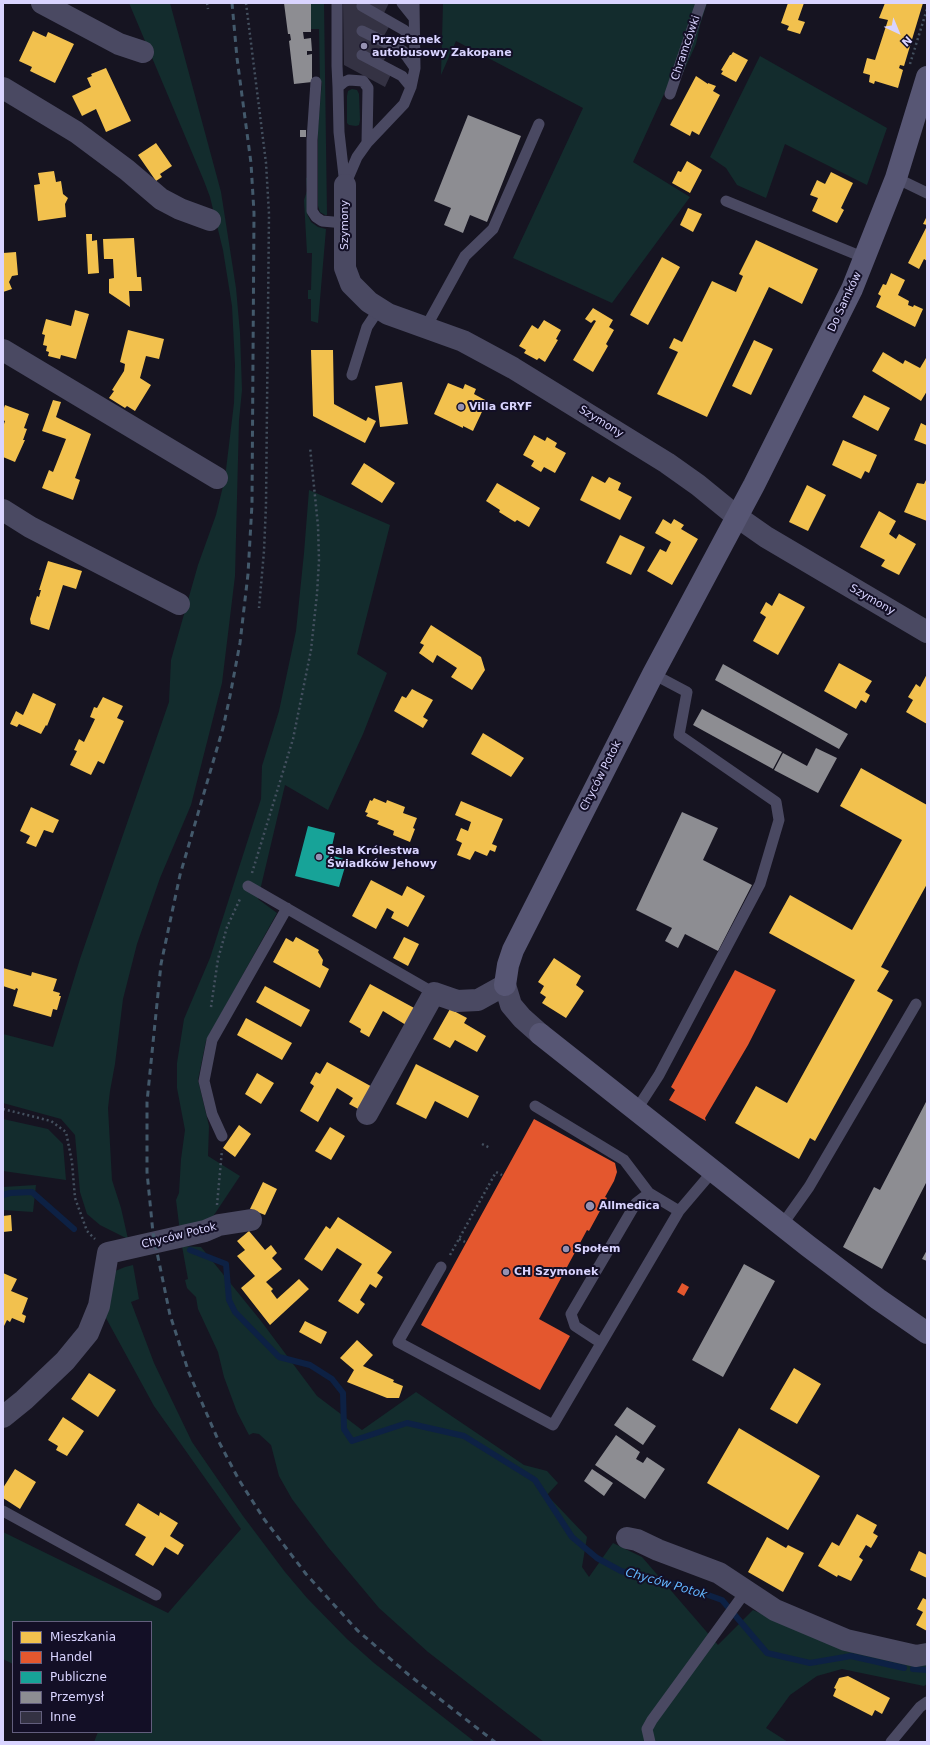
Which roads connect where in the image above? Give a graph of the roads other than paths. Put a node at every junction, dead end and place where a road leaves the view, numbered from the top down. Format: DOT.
graph roads {
  1 [pos="42,3"];
  2 [pos="337,3"];
  3 [pos="402,3"];
  4 [pos="414,3"];
  5 [pos="701,3"];
  6 [pos="362,6"];
  7 [pos="414,18"];
  8 [pos="362,31"];
  9 [pos="415,42"];
  10 [pos="143,52"];
  11 [pos="362,55"];
  12 [pos="415,68"];
  13 [pos="927,77"];
  14 [pos="316,82"];
  15 [pos="338,87"];
  16 [pos="412,87"];
  17 [pos="3,88"];
  18 [pos="670,94"];
  19 [pos="539,124"];
  20 [pos="367,143"];
  21 [pos="896,178"];
  22 [pos="345,186"];
  23 [pos="927,193"];
  24 [pos="726,201"];
  25 [pos="210,220"];
  26 [pos="344,223"];
  27 [pos="865,258"];
  28 [pos="379,308"];
  29 [pos="426,327"];
  30 [pos="3,350"];
  31 [pos="352,375"];
  32 [pos="217,478"];
  33 [pos="3,510"];
  34 [pos="736,516"];
  35 [pos="179,604"];
  36 [pos="926,628"];
  37 [pos="654,674"];
  38 [pos="248,886"];
  39 [pos="287,908"];
  40 [pos="505,986"];
  41 [pos="434,993"];
  42 [pos="916,1004"];
  43 [pos="535,1106"];
  44 [pos="637,1109"];
  45 [pos="366,1114"];
  46 [pos="222,1136"];
  47 [pos="713,1171"];
  48 [pos="649,1193"];
  49 [pos="679,1211"];
  50 [pos="251,1220"];
  51 [pos="782,1225"];
  52 [pos="444,1263"];
  53 [pos="927,1333"];
  54 [pos="602,1343"];
  55 [pos="3,1417"];
  56 [pos="3,1511"];
  57 [pos="627,1538"];
  58 [pos="156,1594"];
  59 [pos="743,1595"];
  60 [pos="927,1654"];
  61 [pos="925,1706"];
  62 [pos="650,1742"];
  63 [pos="891,1742"];
  1 -- 10 [label="street"];
  2 -- 15 [label="lane"];
  3 -- 7 [label="lane"];
  4 -- 7 [label="lane"];
  5 -- 18 [label="lane, Chramcówki"];
  6 -- 9 [label="lane"];
  7 -- 9 [label="lane"];
  8 -- 12 [label="lane"];
  9 -- 12 [label="lane"];
  11 -- 16 [label="lane"];
  12 -- 16 [label="lane"];
  13 -- 21 [label="street, Do Samków"];
  14 -- 26 [label="lane"];
  15 -- 20 [label="lane"];
  15 -- 22 [label="lane"];
  16 -- 20 [label="lane"];
  17 -- 25 [label="street"];
  19 -- 29 [label="lane"];
  20 -- 22 [label="lane"];
  21 -- 23 [label="lane"];
  21 -- 27 [label="street, Do Samków"];
  22 -- 26 [label="street, Szymony"];
  24 -- 27 [label="lane"];
  26 -- 28 [label="street, Szymony"];
  27 -- 34 [label="street, Do Samków"];
  28 -- 29 [label="street, Szymony"];
  28 -- 31 [label="lane"];
  29 -- 34 [label="street, Szymony"];
  30 -- 32 [label="street"];
  33 -- 35 [label="street"];
  34 -- 36 [label="street, Szymony"];
  34 -- 37 [label="street, Chyców Potok"];
  37 -- 40 [label="street, Chyców Potok"];
  37 -- 44 [label="lane"];
  38 -- 39 [label="lane"];
  39 -- 41 [label="lane"];
  39 -- 46 [label="lane"];
  40 -- 41 [label="street"];
  40 -- 44 [label="street, Chyców Potok"];
  41 -- 45 [label="street"];
  42 -- 51 [label="lane"];
  43 -- 48 [label="lane"];
  44 -- 47 [label="street"];
  47 -- 49 [label="lane"];
  47 -- 51 [label="street"];
  48 -- 49 [label="lane"];
  48 -- 54 [label="lane"];
  49 -- 54 [label="lane"];
  50 -- 55 [label="street, Chyców Potok"];
  51 -- 53 [label="street"];
  52 -- 54 [label="lane"];
  56 -- 58 [label="lane"];
  57 -- 59 [label="street"];
  59 -- 60 [label="street"];
  59 -- 62 [label="lane"];
  61 -- 63 [label="lane"];
}
